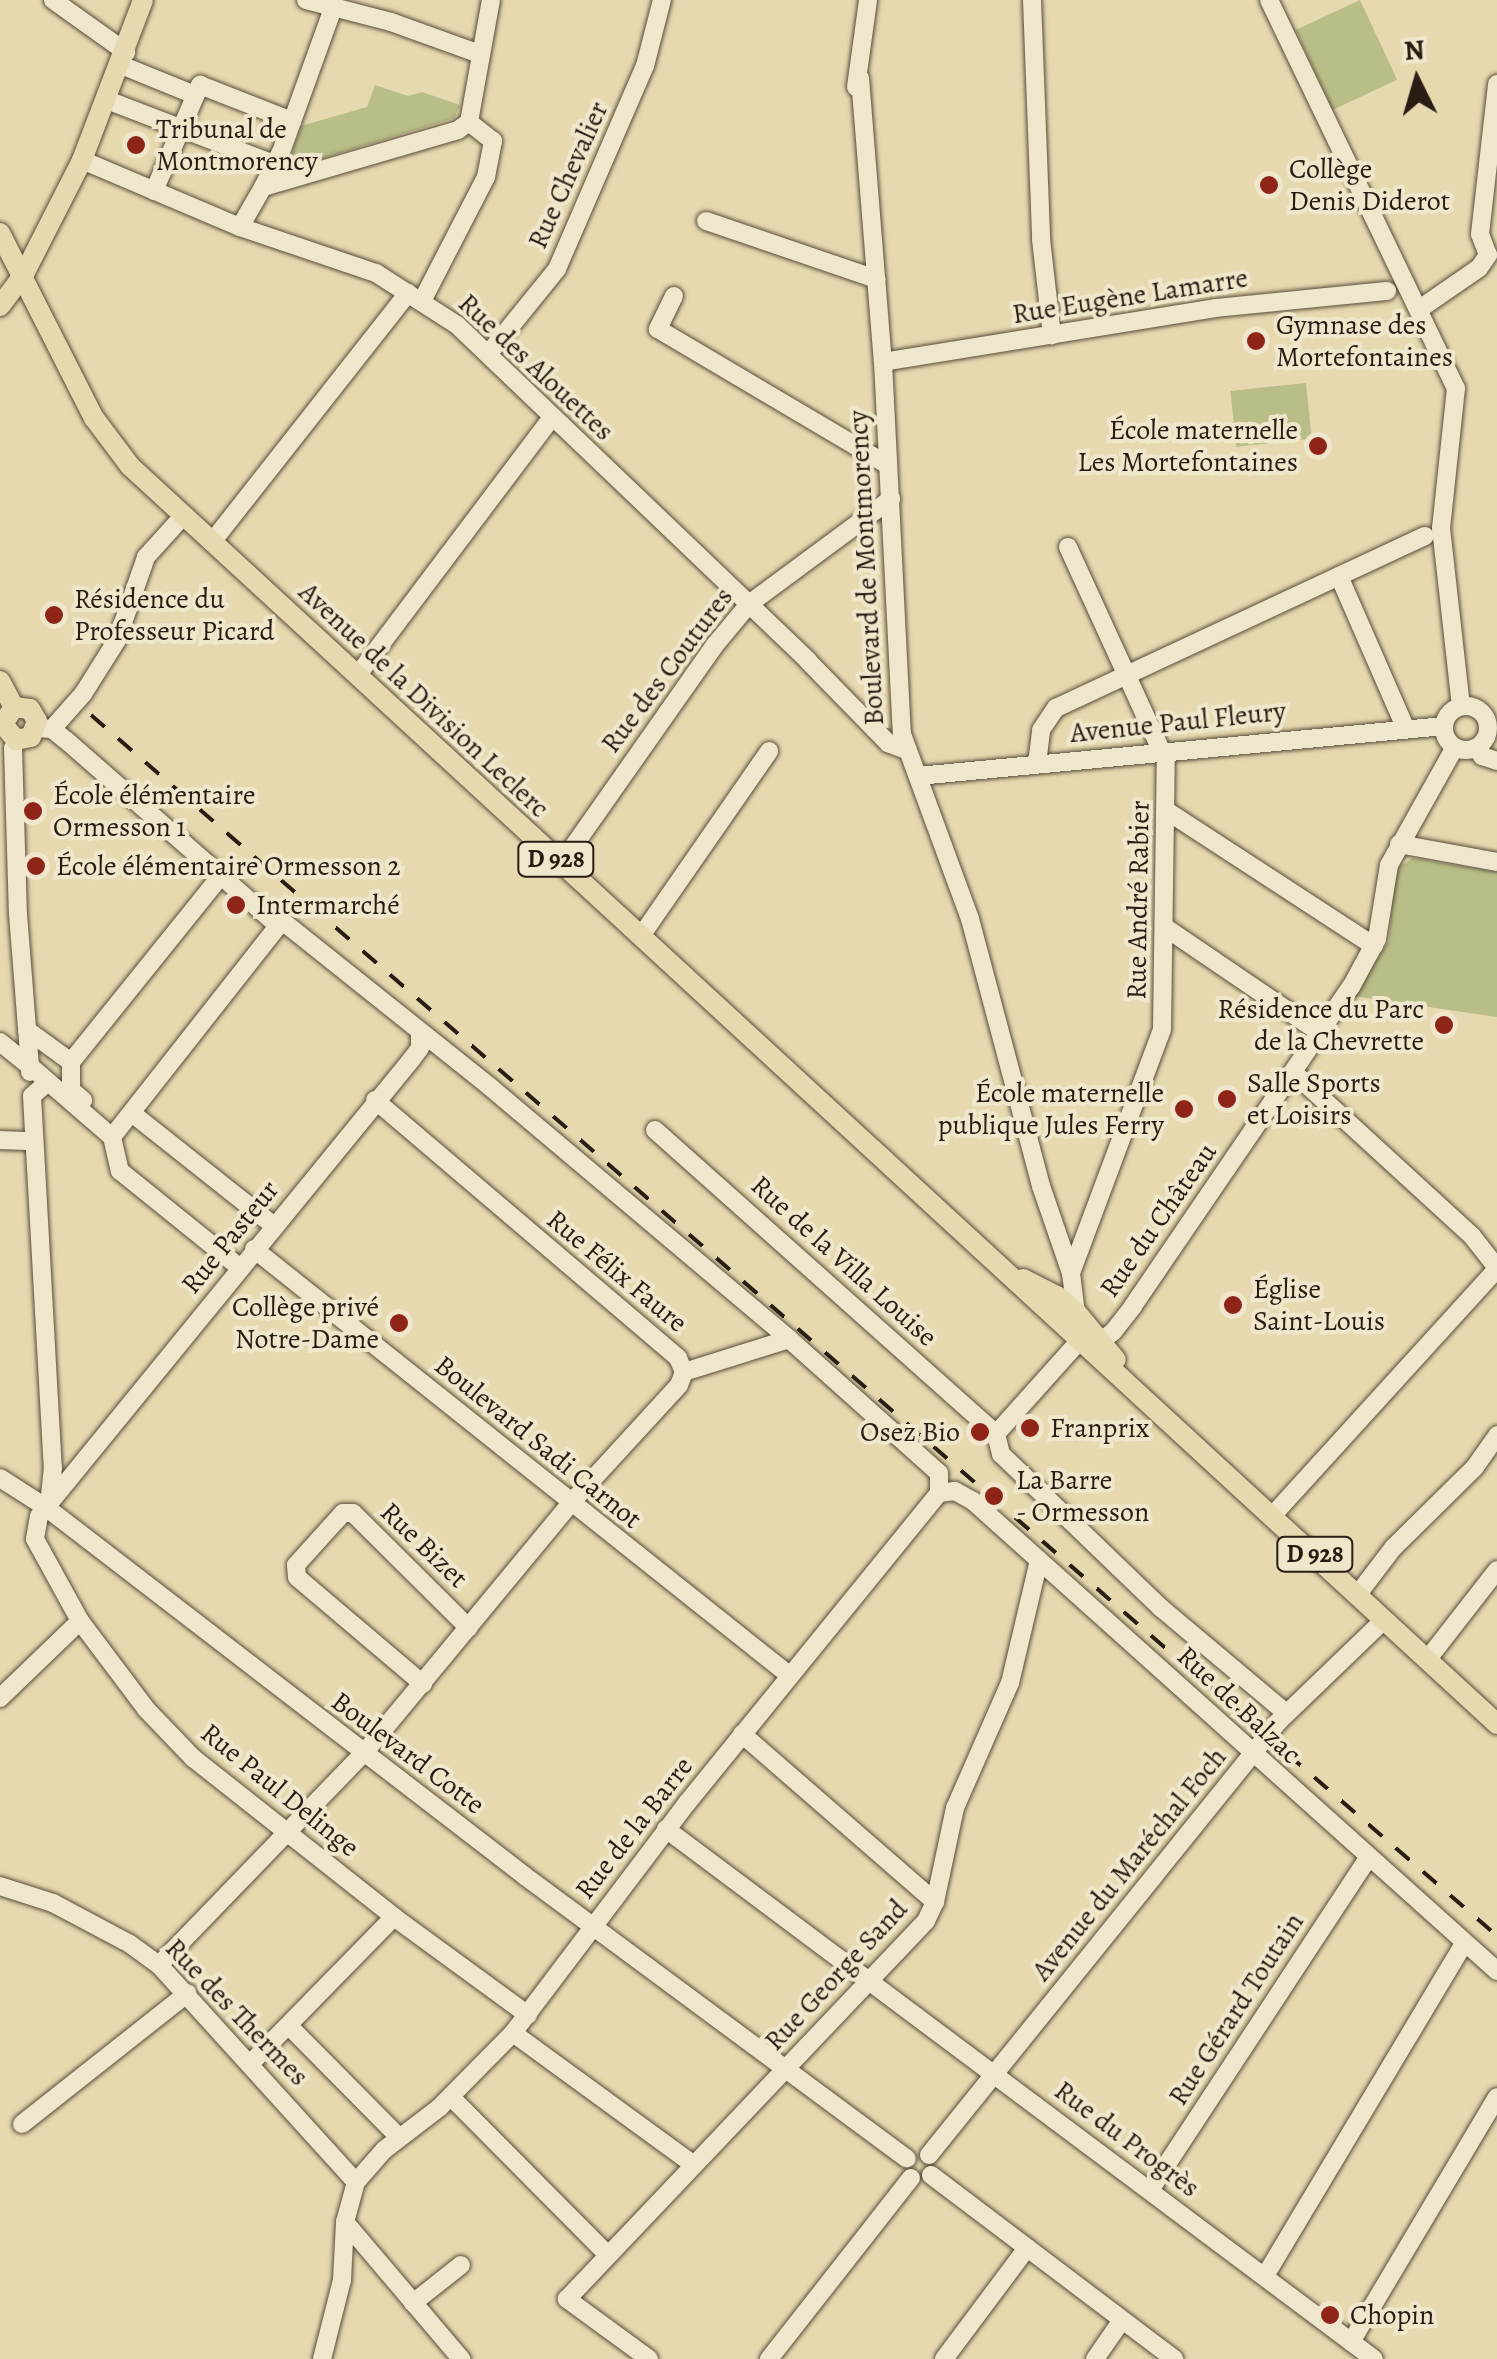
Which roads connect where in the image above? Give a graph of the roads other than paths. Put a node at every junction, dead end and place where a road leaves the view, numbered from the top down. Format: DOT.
graph roads {
  1 [pos="53,0"];
  2 [pos="143,0"];
  3 [pos="306,0"];
  4 [pos="491,0"];
  5 [pos="662,0"];
  6 [pos="868,0"];
  7 [pos="1032,0"];
  8 [pos="1269,0"];
  9 [pos="328,5"];
  10 [pos="480,54"];
  11 [pos="123,58"];
  12 [pos="1497,84"];
  13 [pos="195,95"];
  14 [pos="108,100"];
  15 [pos="292,121"];
  16 [pos="469,122"];
  17 [pos="180,127"];
  18 [pos="82,160"];
  19 [pos="274,164"];
  20 [pos="263,186"];
  21 [pos="154,192"];
  22 [pos="706,221"];
  23 [pos="240,227"];
  24 [pos="0,233"];
  25 [pos="1492,255"];
  26 [pos="23,276"];
  27 [pos="876,279"];
  28 [pos="1387,291"];
  29 [pos="674,296"];
  30 [pos="415,297"];
  31 [pos="0,306"];
  32 [pos="1421,308"];
  33 [pos="1052,334"];
  34 [pos="488,353"];
  35 [pos="883,362"];
  36 [pos="552,417"];
  37 [pos="888,466"];
  38 [pos="891,500"];
  39 [pos="184,516"];
  40 [pos="1425,536"];
  41 [pos="212,542"];
  42 [pos="1068,547"];
  43 [pos="1339,576"];
  44 [pos="749,604"];
  45 [pos="1128,675"];
  46 [pos="357,676"];
  47 [pos="0,681"];
  48 [pos="1461,706"];
  49 [pos="14,707"];
  50 [pos="1492,716"];
  51 [pos="1444,726"];
  52 [pos="1405,727"];
  53 [pos="45,728"];
  54 [pos="10,747"];
  55 [pos="1455,748"];
  56 [pos="1478,748"];
  57 [pos="906,750"];
  58 [pos="769,751"];
  59 [pos="1164,752"];
  60 [pos="1497,761"];
  61 [pos="1037,764"];
  62 [pos="918,776"];
  63 [pos="1168,811"];
  64 [pos="1399,844"];
  65 [pos="1497,862"];
  66 [pos="561,864"];
  67 [pos="220,877"];
  68 [pos="9,911"];
  69 [pos="278,926"];
  70 [pos="1166,928"];
  71 [pos="641,936"];
  72 [pos="1374,946"];
  73 [pos="1319,1032"];
  74 [pos="28,1034"];
  75 [pos="420,1034"];
  76 [pos="3,1045"];
  77 [pos="66,1058"];
  78 [pos="30,1066"];
  79 [pos="1293,1072"];
  80 [pos="48,1082"];
  81 [pos="68,1094"];
  82 [pos="32,1096"];
  83 [pos="375,1100"];
  84 [pos="132,1114"];
  85 [pos="656,1130"];
  86 [pos="116,1133"];
  87 [pos="0,1140"];
  88 [pos="32,1141"];
  89 [pos="273,1226"];
  90 [pos="254,1250"];
  91 [pos="240,1268"];
  92 [pos="1497,1268"];
  93 [pos="1059,1288"];
  94 [pos="1088,1334"];
  95 [pos="789,1340"];
  96 [pos="684,1372"];
  97 [pos="996,1434"];
  98 [pos="1497,1435"];
  99 [pos="53,1466"];
  100 [pos="76,1474"];
  101 [pos="0,1478"];
  102 [pos="940,1494"];
  103 [pos="570,1504"];
  104 [pos="47,1508"];
  105 [pos="1274,1515"];
  106 [pos="1039,1560"];
  107 [pos="1497,1570"];
  108 [pos="1358,1594"];
  109 [pos="1384,1620"];
  110 [pos="80,1621"];
  111 [pos="469,1628"];
  112 [pos="1427,1660"];
  113 [pos="790,1675"];
  114 [pos="423,1684"];
  115 [pos="0,1698"];
  116 [pos="1286,1713"];
  117 [pos="1497,1724"];
  118 [pos="742,1734"];
  119 [pos="364,1754"];
  120 [pos="1252,1754"];
  121 [pos="666,1829"];
  122 [pos="289,1833"];
  123 [pos="1368,1858"];
  124 [pos="0,1886"];
  125 [pos="936,1902"];
  126 [pos="394,1916"];
  127 [pos="594,1924"];
  128 [pos="1464,1944"];
  129 [pos="159,1965"];
  130 [pos="1497,1972"];
  131 [pos="870,1980"];
  132 [pos="188,1993"];
  133 [pos="528,2015"];
  134 [pos="289,2026"];
  135 [pos="514,2033"];
  136 [pos="250,2064"];
  137 [pos="787,2068"];
  138 [pos="994,2075"];
  139 [pos="451,2097"];
  140 [pos="1497,2097"];
  141 [pos="22,2124"];
  142 [pos="399,2137"];
  143 [pos="929,2155"];
  144 [pos="694,2166"];
  145 [pos="909,2169"];
  146 [pos="931,2175"];
  147 [pos="356,2182"];
  148 [pos="1150,2190"];
  149 [pos="345,2222"];
  150 [pos="1027,2248"];
  151 [pos="608,2255"];
  152 [pos="461,2265"];
  153 [pos="1264,2276"];
  154 [pos="414,2304"];
  155 [pos="1122,2320"];
  156 [pos="1350,2342"];
  157 [pos="322,2359"];
  158 [pos="461,2359"];
  159 [pos="649,2359"];
  160 [pos="769,2359"];
  161 [pos="944,2359"];
  162 [pos="1094,2359"];
  163 [pos="1174,2359"];
  164 [pos="1374,2359"];
  1 -- 11 [label="street"];
  2 -- 11 [label="main road"];
  3 -- 9 [label="street"];
  4 -- 10 [label="street"];
  5 -- 34 [label="street, Rue Chevalier"];
  6 -- 27 [label="street, Boulevard de Montmorency"];
  7 -- 33 [label="street"];
  8 -- 32 [label="street"];
  9 -- 10 [label="street"];
  9 -- 15 [label="street"];
  10 -- 16 [label="street"];
  11 -- 13 [label="street"];
  11 -- 14 [label="main road"];
  12 -- 25 [label="street"];
  13 -- 15 [label="street"];
  13 -- 17 [label="street"];
  14 -- 17 [label="street"];
  14 -- 18 [label="main road"];
  15 -- 19 [label="street"];
  16 -- 20 [label="street"];
  16 -- 30 [label="street"];
  17 -- 19 [label="street"];
  17 -- 21 [label="street"];
  18 -- 21 [label="street, Rue des Alouettes"];
  18 -- 26 [label="main road"];
  19 -- 20 [label="street"];
  20 -- 23 [label="street"];
  21 -- 23 [label="street, Rue des Alouettes"];
  22 -- 27 [label="street"];
  23 -- 30 [label="street, Rue des Alouettes"];
  24 -- 26 [label="main road, Avenue de la Division Leclerc / D 928"];
  25 -- 32 [label="street"];
  26 -- 31 [label="main road"];
  26 -- 39 [label="main road, Avenue de la Division Leclerc / D 928"];
  27 -- 35 [label="street, Boulevard de Montmorency"];
  28 -- 33 [label="street, Rue Eugène Lamarre"];
  29 -- 37 [label="street"];
  30 -- 34 [label="street, Rue des Alouettes"];
  30 -- 41 [label="street"];
  32 -- 48 [label="street"];
  33 -- 35 [label="street, Rue Eugène Lamarre"];
  34 -- 36 [label="street, Rue des Alouettes"];
  35 -- 37 [label="street, Boulevard de Montmorency"];
  36 -- 44 [label="street, Rue des Alouettes"];
  36 -- 46 [label="street"];
  37 -- 38 [label="street, Boulevard de Montmorency"];
  38 -- 44 [label="street, Rue des Coutures"];
  38 -- 57 [label="street, Boulevard de Montmorency"];
  39 -- 41 [label="main road, Avenue de la Division Leclerc / D 928"];
  39 -- 53 [label="street"];
  40 -- 43 [label="street"];
  41 -- 46 [label="main road, Avenue de la Division Leclerc / D 928"];
  42 -- 45 [label="street"];
  43 -- 45 [label="street"];
  43 -- 52 [label="street"];
  44 -- 57 [label="street, Rue des Alouettes"];
  44 -- 66 [label="street, Rue des Coutures"];
  45 -- 59 [label="street"];
  45 -- 61 [label="street"];
  46 -- 66 [label="main road, Avenue de la Division Leclerc / D 928"];
  47 -- 49 [label="main road"];
  48 -- 50 [label="street"];
  48 -- 51 [label="street"];
  49 -- 53 [label="main road"];
  49 -- 54 [label="main road"];
  50 -- 56 [label="street"];
  51 -- 52 [label="street, Avenue Paul Fleury"];
  51 -- 55 [label="street"];
  52 -- 59 [label="street, Avenue Paul Fleury"];
  53 -- 54 [label="main road"];
  53 -- 67 [label="street"];
  54 -- 68 [label="street, Rue Paul Delinge"];
  55 -- 56 [label="street"];
  55 -- 64 [label="street, Rue du Château"];
  56 -- 60 [label="street"];
  57 -- 62 [label="street, Boulevard de Montmorency"];
  58 -- 71 [label="street"];
  59 -- 61 [label="street, Avenue Paul Fleury"];
  59 -- 63 [label="street, Rue André Rabier"];
  61 -- 62 [label="street, Avenue Paul Fleury"];
  62 -- 93 [label="street, Boulevard de Montmorency"];
  63 -- 70 [label="street, Rue André Rabier"];
  63 -- 72 [label="street"];
  64 -- 65 [label="street"];
  64 -- 72 [label="street, Rue du Château"];
  66 -- 71 [label="main road, Avenue de la Division Leclerc / D 928"];
  67 -- 69 [label="street"];
  67 -- 77 [label="street"];
  68 -- 74 [label="street, Rue Paul Delinge"];
  69 -- 75 [label="street"];
  69 -- 84 [label="street"];
  70 -- 73 [label="street"];
  70 -- 93 [label="street, Rue André Rabier"];
  71 -- 93 [label="main road, Avenue de la Division Leclerc / D 928"];
  72 -- 73 [label="street, Rue du Château"];
  73 -- 79 [label="street, Rue du Château"];
  74 -- 76 [label="street"];
  74 -- 77 [label="street"];
  74 -- 78 [label="street, Rue Paul Delinge"];
  75 -- 83 [label="street, Rue Pasteur"];
  75 -- 95 [label="street"];
  76 -- 78 [label="street"];
  77 -- 80 [label="street"];
  77 -- 81 [label="street"];
  78 -- 80 [label="street"];
  78 -- 82 [label="street, Rue Paul Delinge"];
  79 -- 92 [label="street"];
  79 -- 94 [label="street, Rue du Château"];
  80 -- 81 [label="street"];
  80 -- 82 [label="street"];
  81 -- 86 [label="street"];
  82 -- 88 [label="street, Rue Paul Delinge"];
  83 -- 89 [label="street, Rue Pasteur"];
  83 -- 96 [label="street, Rue Félix Faure"];
  84 -- 86 [label="street"];
  84 -- 89 [label="street"];
  85 -- 97 [label="street, Rue de la Villa Louise"];
  86 -- 91 [label="street"];
  87 -- 88 [label="street"];
  88 -- 99 [label="street, Rue Paul Delinge"];
  89 -- 90 [label="street, Rue Pasteur"];
  90 -- 91 [label="street, Rue Pasteur"];
  90 -- 103 [label="street, Boulevard Sadi Carnot"];
  91 -- 100 [label="street, Rue Pasteur"];
  92 -- 105 [label="street"];
  93 -- 94 [label="main road, Avenue de la Division Leclerc / D 928"];
  94 -- 97 [label="street, Rue du Château"];
  94 -- 105 [label="main road, Avenue de la Division Leclerc / D 928"];
  95 -- 96 [label="street"];
  95 -- 102 [label="street"];
  96 -- 103 [label="street, Rue Félix Faure"];
  97 -- 116 [label="street, Rue de la Villa Louise"];
  98 -- 108 [label="street"];
  99 -- 100 [label="street"];
  99 -- 104 [label="street, Rue Paul Delinge"];
  100 -- 104 [label="street, Rue Pasteur"];
  101 -- 104 [label="street, Boulevard Cotte"];
  102 -- 106 [label="street, Rue de Balzac"];
  102 -- 113 [label="street, Rue de la Barre"];
  103 -- 111 [label="street, Rue Félix Faure"];
  103 -- 113 [label="street, Boulevard Sadi Carnot"];
  104 -- 110 [label="street, Rue Paul Delinge"];
  104 -- 119 [label="street, Boulevard Cotte"];
  105 -- 108 [label="main road, D 928"];
  106 -- 120 [label="street, Rue de Balzac"];
  106 -- 125 [label="street, Rue George Sand"];
  107 -- 112 [label="street"];
  108 -- 109 [label="main road, D 928"];
  109 -- 112 [label="main road, D 928"];
  109 -- 116 [label="street, Avenue du Maréchal Foch"];
  110 -- 115 [label="street"];
  110 -- 122 [label="street, Rue Paul Delinge"];
  111 -- 114 [label="street, Rue Félix Faure"];
  111 -- 114 [label="street, Rue Bizet"];
  112 -- 117 [label="main road, D 928"];
  113 -- 118 [label="street, Rue de la Barre"];
  114 -- 119 [label="street, Rue Félix Faure"];
  116 -- 120 [label="street, Avenue du Maréchal Foch"];
  118 -- 121 [label="street, Rue de la Barre"];
  118 -- 125 [label="street"];
  119 -- 122 [label="street, Rue Félix Faure"];
  119 -- 127 [label="street, Boulevard Cotte"];
  120 -- 123 [label="street, Rue de Balzac"];
  120 -- 138 [label="street, Avenue du Maréchal Foch"];
  121 -- 127 [label="street, Rue de la Barre"];
  121 -- 131 [label="street, Rue du Progrès"];
  122 -- 126 [label="street, Rue Paul Delinge"];
  122 -- 129 [label="street, Rue Félix Faure"];
  123 -- 128 [label="street, Rue de Balzac"];
  123 -- 148 [label="street, Rue Gérard Toutain"];
  124 -- 129 [label="street, Rue des Thermes"];
  125 -- 131 [label="street, Rue George Sand"];
  126 -- 133 [label="street, Rue Paul Delinge"];
  126 -- 134 [label="street"];
  127 -- 133 [label="street, Rue de la Barre"];
  127 -- 137 [label="street, Boulevard Cotte"];
  128 -- 130 [label="street, Rue de Balzac"];
  128 -- 153 [label="street"];
  129 -- 132 [label="street, Rue des Thermes"];
  131 -- 137 [label="street, Rue George Sand"];
  131 -- 138 [label="street, Rue du Progrès"];
  132 -- 136 [label="street, Rue des Thermes"];
  132 -- 141 [label="street"];
  133 -- 135 [label="street, Rue de la Barre"];
  134 -- 136 [label="street"];
  134 -- 142 [label="street"];
  135 -- 139 [label="street, Rue de la Barre"];
  135 -- 144 [label="street"];
  136 -- 147 [label="street, Rue des Thermes"];
  137 -- 144 [label="street, Rue George Sand"];
  137 -- 145 [label="street, Boulevard Cotte"];
  138 -- 143 [label="street, Avenue du Maréchal Foch"];
  138 -- 148 [label="street, Rue du Progrès"];
  139 -- 142 [label="street, Rue de la Barre"];
  139 -- 151 [label="street"];
  140 -- 156 [label="street"];
  142 -- 147 [label="street, Rue de la Barre"];
  143 -- 145 [label="street"];
  143 -- 146 [label="street"];
  144 -- 151 [label="street, Rue George Sand"];
  145 -- 146 [label="street"];
  145 -- 160 [label="street"];
  146 -- 150 [label="street"];
  147 -- 149 [label="street"];
  148 -- 153 [label="street, Rue du Progrès"];
  149 -- 154 [label="street"];
  149 -- 157 [label="street"];
  150 -- 155 [label="street"];
  150 -- 161 [label="street"];
  151 -- 159 [label="street, Rue George Sand"];
  152 -- 154 [label="street"];
  153 -- 156 [label="street, Rue du Progrès"];
  154 -- 158 [label="street"];
  155 -- 162 [label="street"];
  155 -- 163 [label="street"];
  156 -- 164 [label="street, Rue du Progrès"];
}
